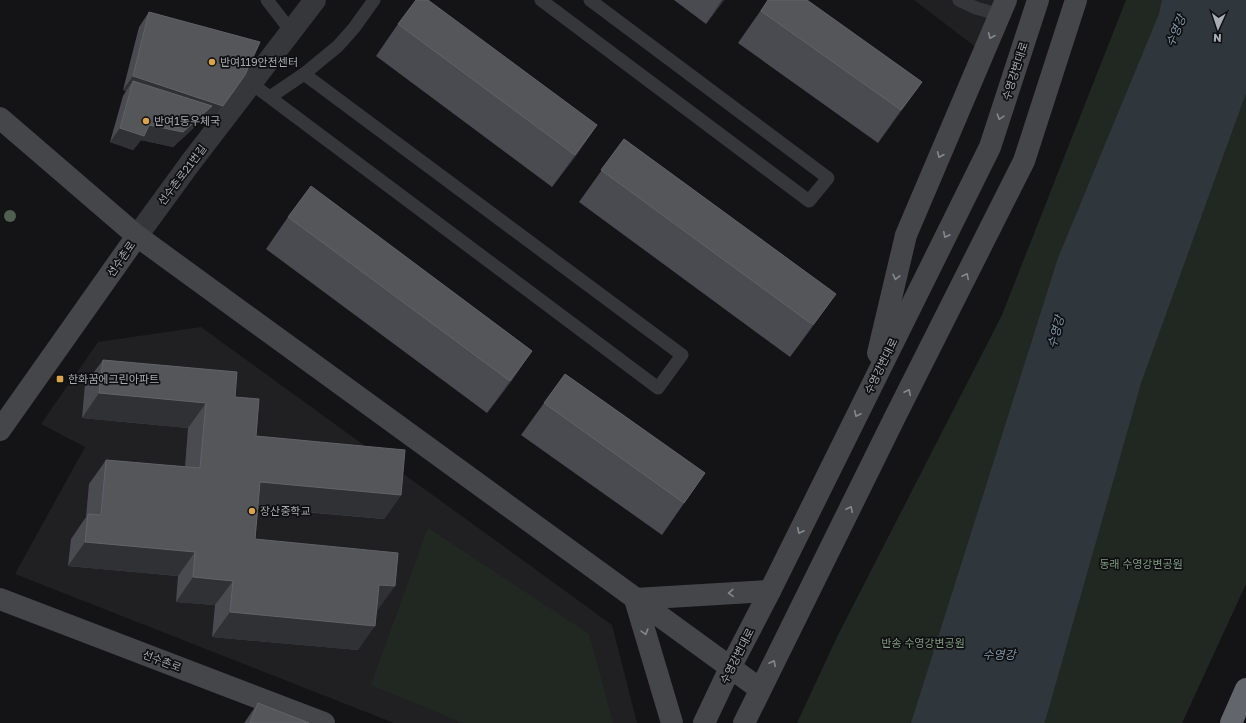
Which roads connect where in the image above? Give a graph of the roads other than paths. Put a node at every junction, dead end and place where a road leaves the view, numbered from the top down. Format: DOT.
graph roads {
  1 [pos="267,0"];
  2 [pos="315,0"];
  3 [pos="374,0"];
  4 [pos="541,0"];
  5 [pos="590,0"];
  6 [pos="959,0"];
  7 [pos="1038,0"];
  8 [pos="1076,0"];
  9 [pos="1003,7"];
  10 [pos="291,31"];
  11 [pos="304,74"];
  12 [pos="252,84"];
  13 [pos="270,97"];
  14 [pos="0,118"];
  15 [pos="137,236"];
  16 [pos="869,389"];
  17 [pos="0,430"];
  18 [pos="770,591"];
  19 [pos="0,599"];
  20 [pos="636,599"];
  21 [pos="730,668"];
  22 [pos="760,689"];
  23 [pos="1246,689"];
  24 [pos="324,723"];
  25 [pos="672,723"];
  26 [pos="704,723"];
  27 [pos="744,723"];
  28 [pos="1231,723"];
  1 -- 10 [label="lane"];
  2 -- 10 [label="street, 선수촌로21번길"];
  3 -- 11 [label="lane"];
  4 -- 5 [label="lane"];
  6 -- 9 [label="lane"];
  7 -- 16 [label="main road, 수영강변대로, one-way"];
  22 -- 8 [label="main road, one-way"];
  9 -- 16 [label="main road, one-way"];
  10 -- 12 [label="street, 선수촌로21번길"];
  11 -- 13 [label="lane"];
  11 -- 13 [label="lane"];
  12 -- 13 [label="lane"];
  12 -- 15 [label="street, 선수촌로21번길"];
  14 -- 15 [label="main road, 선수촌로"];
  15 -- 17 [label="main road, 선수촌로"];
  15 -- 20 [label="main road"];
  16 -- 18 [label="main road, 수영강변대로, one-way"];
  18 -- 20 [label="main road, one-way"];
  18 -- 21 [label="main road, 수영강변대로"];
  19 -- 24 [label="main road, 선수촌로"];
  20 -- 21 [label="main road"];
  20 -- 25 [label="main road, one-way"];
  21 -- 22 [label="main road"];
  21 -- 26 [label="main road, 수영강변대로"];
  22 -- 27 [label="main road"];
  23 -- 28 [label="highway"];
}
